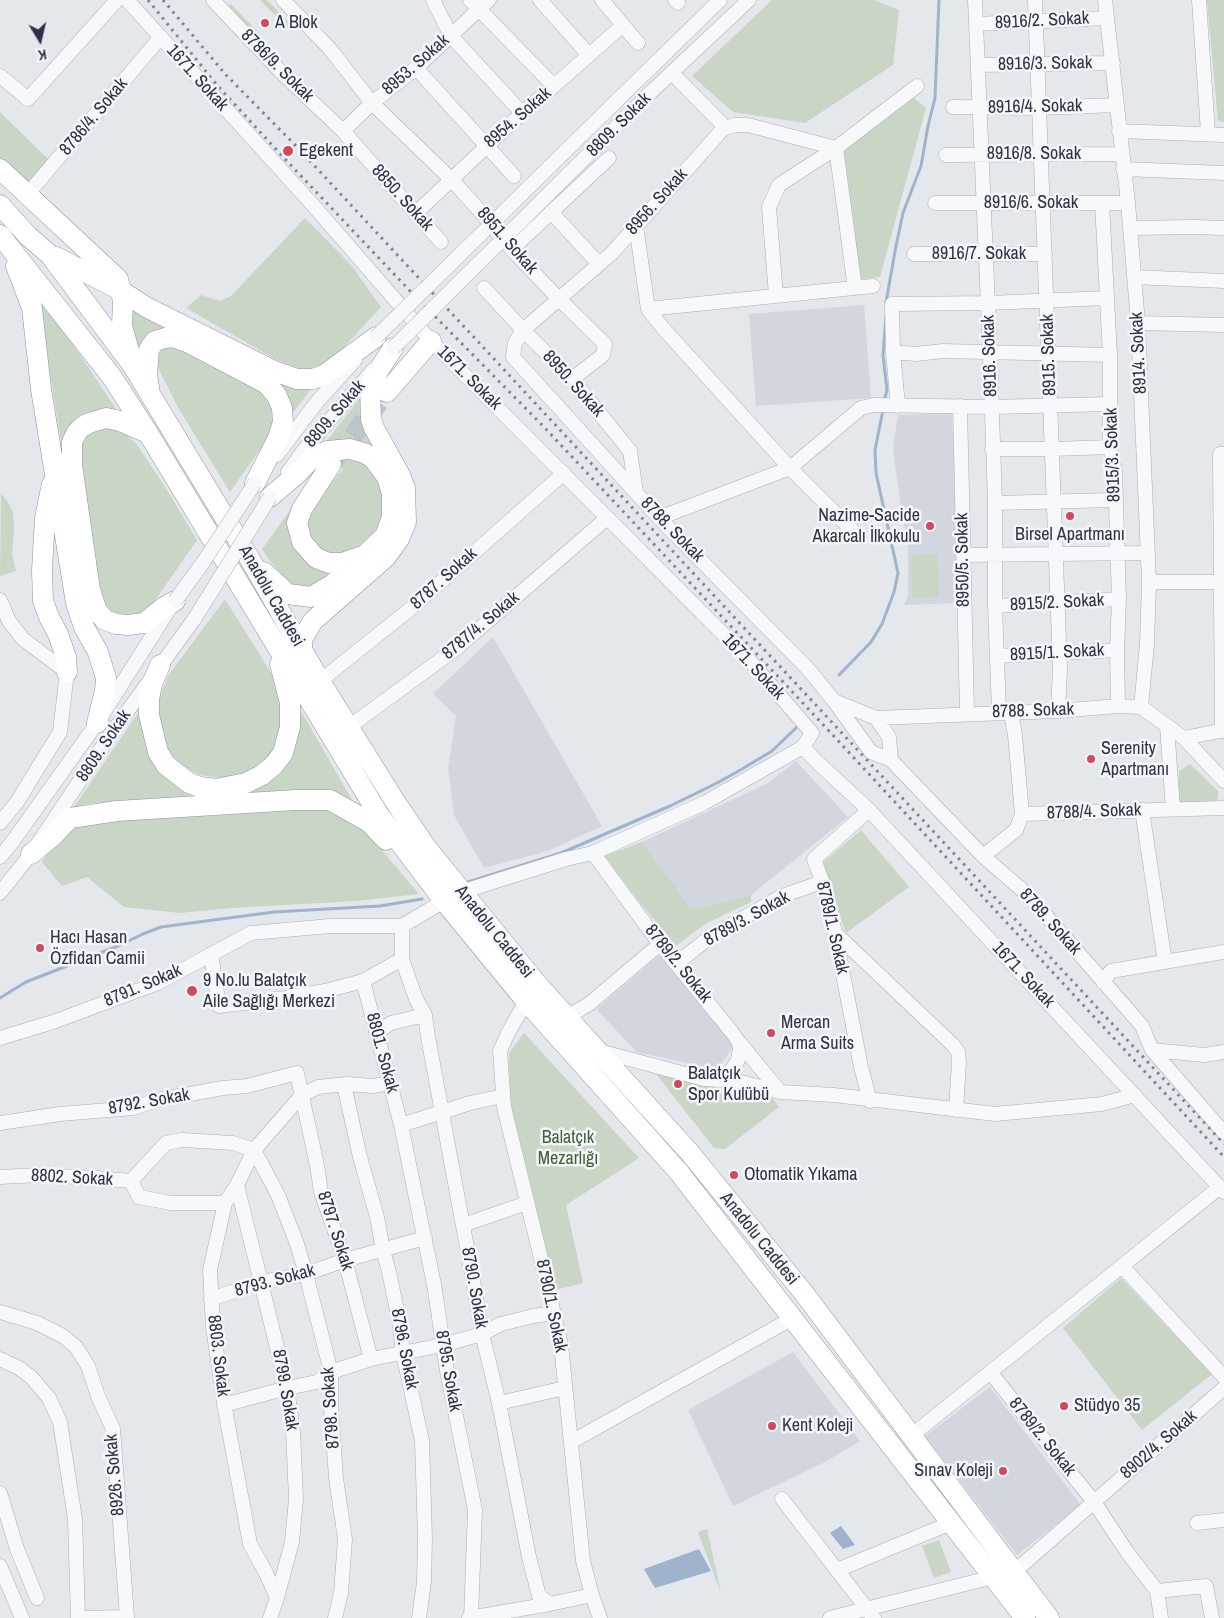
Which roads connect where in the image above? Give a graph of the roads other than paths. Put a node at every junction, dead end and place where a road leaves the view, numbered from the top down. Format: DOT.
graph roads {
  1 [pos="117,0"];
  2 [pos="126,0"];
  3 [pos="212,0"];
  4 [pos="282,0"];
  5 [pos="433,0"];
  6 [pos="489,0"];
  7 [pos="540,0"];
  8 [pos="602,0"];
  9 [pos="720,0"];
  10 [pos="749,0"];
  11 [pos="975,0"];
  12 [pos="1035,0"];
  13 [pos="1105,0"];
  14 [pos="1199,0"];
  15 [pos="474,5"];
  16 [pos="1107,18"];
  17 [pos="1036,22"];
  18 [pos="976,24"];
  19 [pos="623,25"];
  20 [pos="451,36"];
  21 [pos="160,38"];
  22 [pos="638,43"];
  23 [pos="588,54"];
  24 [pos="1113,63"];
  25 [pos="1038,64"];
  26 [pos="978,66"];
  27 [pos="416,68"];
  28 [pos="672,73"];
  29 [pos="0,76"];
  30 [pos="554,86"];
  31 [pos="917,86"];
  32 [pos="372,103"];
  33 [pos="1117,105"];
  34 [pos="953,107"];
  35 [pos="980,108"];
  36 [pos="1040,108"];
  37 [pos="522,112"];
  38 [pos="723,129"];
  39 [pos="343,131"];
  40 [pos="1120,131"];
  41 [pos="1208,133"];
  42 [pos="1224,135"];
  43 [pos="487,145"];
  44 [pos="836,148"];
  45 [pos="982,154"];
  46 [pos="1121,154"];
  47 [pos="946,155"];
  48 [pos="1042,156"];
  49 [pos="609,158"];
  50 [pos="0,169"];
  51 [pos="1123,169"];
  52 [pos="1224,173"];
  53 [pos="514,176"];
  54 [pos="452,180"];
  55 [pos="27,195"];
  56 [pos="935,203"];
  57 [pos="1102,203"];
  58 [pos="1128,203"];
  59 [pos="984,204"];
  60 [pos="1044,204"];
  61 [pos="0,205"];
  62 [pos="551,212"];
  63 [pos="416,213"];
  64 [pos="636,226"];
  65 [pos="1130,228"];
  66 [pos="1224,228"];
  67 [pos="0,236"];
  68 [pos="441,242"];
  69 [pos="512,249"];
  70 [pos="50,254"];
  71 [pos="914,254"];
  72 [pos="986,254"];
  73 [pos="1045,254"];
  74 [pos="599,264"];
  75 [pos="1134,277"];
  76 [pos="1224,281"];
  77 [pos="873,286"];
  78 [pos="484,288"];
  79 [pos="855,288"];
  80 [pos="120,290"];
  81 [pos="776,296"];
  82 [pos="1106,298"];
  83 [pos="559,299"];
  84 [pos="1047,301"];
  85 [pos="988,303"];
  86 [pos="648,309"];
  87 [pos="1138,323"];
  88 [pos="1224,325"];
  89 [pos="523,330"];
  90 [pos="376,337"];
  91 [pos="431,341"];
  92 [pos="393,348"];
  93 [pos="893,352"];
  94 [pos="990,353"];
  95 [pos="1049,353"];
  96 [pos="1110,355"];
  97 [pos="513,357"];
  98 [pos="134,366"];
  99 [pos="572,379"];
  100 [pos="150,392"];
  101 [pos="387,392"];
  102 [pos="1110,404"];
  103 [pos="1051,405"];
  104 [pos="898,406"];
  105 [pos="960,406"];
  106 [pos="991,406"];
  107 [pos="148,432"];
  108 [pos="1110,447"];
  109 [pos="992,449"];
  110 [pos="1053,450"];
  111 [pos="1224,454"];
  112 [pos="331,464"];
  113 [pos="790,468"];
  114 [pos="55,473"];
  115 [pos="564,473"];
  116 [pos="255,483"];
  117 [pos="636,493"];
  118 [pos="270,497"];
  119 [pos="1114,500"];
  120 [pos="1054,501"];
  121 [pos="994,503"];
  122 [pos="607,518"];
  123 [pos="659,518"];
  124 [pos="859,537"];
  125 [pos="1056,553"];
  126 [pos="1117,553"];
  127 [pos="1148,553"];
  128 [pos="995,554"];
  129 [pos="365,555"];
  130 [pos="963,555"];
  131 [pos="251,561"];
  132 [pos="1149,582"];
  133 [pos="1222,582"];
  134 [pos="1119,599"];
  135 [pos="0,600"];
  136 [pos="175,601"];
  137 [pos="1058,602"];
  138 [pos="995,606"];
  139 [pos="4,625"];
  140 [pos="274,643"];
  141 [pos="302,650"];
  142 [pos="1117,650"];
  143 [pos="1060,653"];
  144 [pos="997,656"];
  145 [pos="160,666"];
  146 [pos="67,672"];
  147 [pos="320,681"];
  148 [pos="834,701"];
  149 [pos="1118,706"];
  150 [pos="1141,707"];
  151 [pos="1058,711"];
  152 [pos="1005,712"];
  153 [pos="967,713"];
  154 [pos="876,718"];
  155 [pos="96,723"];
  156 [pos="1167,726"];
  157 [pos="349,727"];
  158 [pos="1223,731"];
  159 [pos="1184,738"];
  160 [pos="803,747"];
  161 [pos="891,760"];
  162 [pos="1224,781"];
  163 [pos="1224,808"];
  164 [pos="1173,809"];
  165 [pos="869,810"];
  166 [pos="1142,810"];
  167 [pos="1022,814"];
  168 [pos="0,823"];
  169 [pos="593,853"];
  170 [pos="31,854"];
  171 [pos="983,856"];
  172 [pos="0,857"];
  173 [pos="822,882"];
  174 [pos="0,893"];
  175 [pos="452,896"];
  176 [pos="402,926"];
  177 [pos="835,933"];
  178 [pos="660,944"];
  179 [pos="1224,952"];
  180 [pos="211,954"];
  181 [pos="402,959"];
  182 [pos="1165,962"];
  183 [pos="676,963"];
  184 [pos="363,981"];
  185 [pos="1103,982"];
  186 [pos="526,1002"];
  187 [pos="425,1015"];
  188 [pos="567,1017"];
  189 [pos="376,1033"];
  190 [pos="0,1038"];
  191 [pos="739,1042"];
  192 [pos="1152,1050"];
  193 [pos="599,1051"];
  194 [pos="1224,1052"];
  195 [pos="297,1073"];
  196 [pos="724,1078"];
  197 [pos="390,1083"];
  198 [pos="344,1085"];
  199 [pos="780,1092"];
  200 [pos="1136,1095"];
  201 [pos="302,1096"];
  202 [pos="503,1096"];
  203 [pos="870,1101"];
  204 [pos="956,1110"];
  205 [pos="442,1112"];
  206 [pos="1218,1117"];
  207 [pos="0,1123"];
  208 [pos="401,1125"];
  209 [pos="1224,1133"];
  210 [pos="254,1150"];
  211 [pos="0,1178"];
  212 [pos="131,1182"];
  213 [pos="237,1185"];
  214 [pos="1222,1190"];
  215 [pos="225,1203"];
  216 [pos="527,1203"];
  217 [pos="463,1225"];
  218 [pos="425,1238"];
  219 [pos="383,1250"];
  220 [pos="345,1260"];
  221 [pos="1122,1266"];
  222 [pos="306,1274"];
  223 [pos="262,1282"];
  224 [pos="212,1299"];
  225 [pos="0,1312"];
  226 [pos="554,1313"];
  227 [pos="793,1318"];
  228 [pos="482,1334"];
  229 [pos="443,1345"];
  230 [pos="403,1353"];
  231 [pos="0,1359"];
  232 [pos="370,1359"];
  233 [pos="331,1372"];
  234 [pos="990,1372"];
  235 [pos="1224,1377"];
  236 [pos="287,1388"];
  237 [pos="565,1388"];
  238 [pos="1224,1388"];
  239 [pos="499,1403"];
  240 [pos="224,1405"];
  241 [pos="911,1436"];
  242 [pos="571,1442"];
  243 [pos="0,1493"];
  244 [pos="782,1499"];
  245 [pos="1094,1502"];
  246 [pos="1224,1520"];
  247 [pos="951,1523"];
  248 [pos="1196,1523"];
  249 [pos="0,1566"];
  250 [pos="837,1570"];
  251 [pos="1014,1572"];
  252 [pos="993,1577"];
  253 [pos="1157,1591"];
  254 [pos="592,1595"];
  255 [pos="37,1598"];
  256 [pos="277,1598"];
  257 [pos="550,1604"];
  258 [pos="871,1614"];
  259 [pos="22,1618"];
  260 [pos="78,1618"];
  261 [pos="270,1618"];
  262 [pos="335,1618"];
  263 [pos="419,1618"];
  264 [pos="470,1618"];
  265 [pos="600,1618"];
  266 [pos="830,1618"];
  267 [pos="1025,1618"];
  268 [pos="1049,1618"];
  269 [pos="1162,1618"];
  270 [pos="1212,1618"];
  1 -- 29 [label="street"];
  2 -- 21 [label="street, 1671. Sokak"];
  3 -- 39 [label="street, 8786/9. Sokak"];
  4 -- 32 [label="street, 8951. Sokak"];
  5 -- 20 [label="street"];
  6 -- 15 [label="street, 8953. Sokak"];
  7 -- 23 [label="street"];
  8 -- 19 [label="street"];
  9 -- 90 [label="street, 8809. Sokak, bridge"];
  10 -- 28 [label="street, 8809. Sokak"];
  11 -- 18 [label="street, 8916. Sokak"];
  12 -- 17 [label="street, 8915. Sokak"];
  13 -- 16 [label="street, 8914. Sokak"];
  14 -- 41 [label="street"];
  15 -- 20 [label="street, 8953. Sokak"];
  15 -- 30 [label="street"];
  16 -- 17 [label="street, 8916/2. Sokak"];
  16 -- 24 [label="street, 8914. Sokak"];
  17 -- 18 [label="street, 8916/2. Sokak"];
  17 -- 25 [label="street, 8915. Sokak"];
  18 -- 26 [label="street, 8916. Sokak"];
  19 -- 22 [label="street"];
  19 -- 23 [label="street, 8954. Sokak"];
  20 -- 27 [label="street, 8953. Sokak"];
  20 -- 37 [label="street"];
  21 -- 55 [label="street, 8786/4. Sokak"];
  21 -- 91 [label="street, 1671. Sokak"];
  23 -- 30 [label="street, 8954. Sokak"];
  24 -- 25 [label="street, 8916/3. Sokak"];
  24 -- 33 [label="street, 8914. Sokak"];
  25 -- 26 [label="street, 8916/3. Sokak"];
  25 -- 36 [label="street, 8915. Sokak"];
  26 -- 35 [label="street, 8916. Sokak"];
  27 -- 32 [label="street, 8953. Sokak"];
  27 -- 43 [label="street"];
  28 -- 38 [label="street"];
  28 -- 92 [label="street, 8809. Sokak, bridge"];
  30 -- 37 [label="street, 8954. Sokak"];
  31 -- 44 [label="street"];
  32 -- 39 [label="street, 8953. Sokak"];
  32 -- 54 [label="street, 8951. Sokak"];
  33 -- 36 [label="street, 8916/4. Sokak"];
  33 -- 40 [label="street, 8914. Sokak"];
  34 -- 35 [label="street, 8916/4. Sokak"];
  35 -- 36 [label="street, 8916/4. Sokak"];
  35 -- 45 [label="street, 8916. Sokak"];
  36 -- 48 [label="street, 8915. Sokak"];
  37 -- 43 [label="street, 8954. Sokak"];
  38 -- 44 [label="street"];
  38 -- 64 [label="street, 8956. Sokak"];
  39 -- 63 [label="street, 8850. Sokak"];
  40 -- 41 [label="street"];
  40 -- 46 [label="street, 8914. Sokak"];
  41 -- 42 [label="street"];
  43 -- 53 [label="street"];
  43 -- 54 [label="street, 8954. Sokak"];
  44 -- 79 [label="street"];
  44 -- 81 [label="street"];
  45 -- 47 [label="street, 8916/8. Sokak"];
  45 -- 48 [label="street, 8916/8. Sokak"];
  45 -- 59 [label="street, 8916. Sokak"];
  46 -- 48 [label="street, 8916/8. Sokak"];
  46 -- 51 [label="street, 8914. Sokak"];
  48 -- 60 [label="street, 8915. Sokak"];
  49 -- 62 [label="street"];
  50 -- 55 [label="highway"];
  51 -- 52 [label="street"];
  51 -- 58 [label="street, 8914. Sokak"];
  54 -- 63 [label="street, 8954. Sokak"];
  54 -- 69 [label="street, 8951. Sokak"];
  55 -- 80 [label="highway"];
  56 -- 59 [label="street, 8916/6. Sokak"];
  57 -- 58 [label="street, 8916/6. Sokak"];
  57 -- 60 [label="street, 8916/6. Sokak"];
  57 -- 82 [label="street, 8915/3. Sokak"];
  58 -- 65 [label="street, 8914. Sokak"];
  59 -- 60 [label="street, 8916/6. Sokak"];
  59 -- 72 [label="street, 8916. Sokak"];
  60 -- 73 [label="street, 8915. Sokak"];
  61 -- 70 [label="highway, Anadolu Caddesi"];
  62 -- 69 [label="street"];
  62 -- 74 [label="street"];
  63 -- 68 [label="street, 8850. Sokak"];
  64 -- 74 [label="street, 8956. Sokak"];
  64 -- 86 [label="street"];
  65 -- 66 [label="street"];
  65 -- 75 [label="street, 8914. Sokak"];
  67 -- 107 [label="highway, Anadolu Caddesi"];
  67 -- 114 [label="highway"];
  69 -- 83 [label="street, 8951. Sokak"];
  70 -- 80 [label="highway"];
  70 -- 98 [label="highway, Anadolu Caddesi"];
  71 -- 72 [label="street, 8916/7. Sokak"];
  72 -- 73 [label="street, 8916/7. Sokak"];
  72 -- 85 [label="street, 8916. Sokak"];
  73 -- 84 [label="street, 8915. Sokak"];
  74 -- 83 [label="street, 8956. Sokak"];
  75 -- 76 [label="street"];
  75 -- 87 [label="street, 8914. Sokak"];
  77 -- 79 [label="street"];
  78 -- 89 [label="street, 8950. Sokak"];
  79 -- 81 [label="street"];
  80 -- 90 [label="highway"];
  80 -- 98 [label="highway"];
  81 -- 86 [label="street"];
  82 -- 84 [label="street"];
  82 -- 96 [label="street, 8915/3. Sokak"];
  83 -- 89 [label="street, 8956. Sokak"];
  83 -- 99 [label="street, 8951. Sokak"];
  84 -- 85 [label="street"];
  84 -- 95 [label="street, 8915. Sokak"];
  85 -- 93 [label="street"];
  85 -- 94 [label="street, 8916. Sokak"];
  86 -- 113 [label="street"];
  87 -- 88 [label="street"];
  87 -- 127 [label="street, 8914. Sokak"];
  89 -- 97 [label="street, 8956. Sokak"];
  89 -- 99 [label="street, 8950. Sokak"];
  90 -- 116 [label="street, 8809. Sokak"];
  91 -- 101 [label="highway"];
  91 -- 115 [label="street, 1671. Sokak"];
  92 -- 118 [label="street, 8809. Sokak"];
  92 -- 141 [label="highway"];
  93 -- 94 [label="street"];
  93 -- 104 [label="street"];
  94 -- 95 [label="street"];
  94 -- 106 [label="street, 8916. Sokak"];
  95 -- 96 [label="street"];
  95 -- 103 [label="street, 8915. Sokak"];
  96 -- 102 [label="street, 8915/3. Sokak"];
  97 -- 117 [label="street, 8788. Sokak"];
  98 -- 100 [label="highway, Anadolu Caddesi"];
  99 -- 117 [label="street, 8950. Sokak"];
  100 -- 116 [label="highway"];
  100 -- 131 [label="highway, Anadolu Caddesi"];
  102 -- 103 [label="street"];
  102 -- 108 [label="street, 8915/3. Sokak"];
  103 -- 106 [label="street"];
  103 -- 110 [label="street, 8915. Sokak"];
  104 -- 105 [label="street"];
  104 -- 113 [label="street"];
  105 -- 106 [label="street"];
  105 -- 130 [label="street, 8950/5. Sokak"];
  106 -- 109 [label="street, 8916. Sokak"];
  107 -- 136 [label="highway"];
  107 -- 140 [label="highway, Anadolu Caddesi"];
  108 -- 110 [label="street"];
  108 -- 119 [label="street, 8915/3. Sokak"];
  109 -- 110 [label="street"];
  109 -- 121 [label="street, 8916. Sokak"];
  110 -- 120 [label="street, 8915. Sokak"];
  111 -- 133 [label="street"];
  112 -- 129 [label="highway"];
  113 -- 123 [label="street"];
  113 -- 124 [label="street"];
  114 -- 146 [label="highway"];
  114 -- 155 [label="highway"];
  115 -- 122 [label="street, 1671. Sokak"];
  115 -- 147 [label="street, 8787. Sokak"];
  116 -- 136 [label="street, 8809. Sokak, bridge"];
  117 -- 123 [label="street, 8788. Sokak"];
  118 -- 129 [label="highway"];
  118 -- 145 [label="street, 8809. Sokak, bridge"];
  119 -- 120 [label="street"];
  119 -- 126 [label="street, 8915/3. Sokak"];
  120 -- 121 [label="street"];
  120 -- 125 [label="street, 8915. Sokak"];
  121 -- 128 [label="street, 8916. Sokak"];
  122 -- 157 [label="street, 8787/4. Sokak"];
  122 -- 160 [label="street, 1671. Sokak"];
  123 -- 148 [label="street, 8788. Sokak"];
  125 -- 126 [label="street"];
  125 -- 128 [label="street"];
  125 -- 137 [label="street, 8915. Sokak"];
  126 -- 127 [label="street"];
  126 -- 134 [label="street, 8915/3. Sokak"];
  127 -- 132 [label="street, 8914. Sokak"];
  128 -- 130 [label="street"];
  128 -- 138 [label="street, 8916. Sokak"];
  129 -- 131 [label="highway"];
  130 -- 153 [label="street, 8950/5. Sokak"];
  131 -- 141 [label="highway, Anadolu Caddesi"];
  132 -- 133 [label="street"];
  132 -- 150 [label="street, 8914. Sokak"];
  133 -- 158 [label="street"];
  134 -- 137 [label="street, 8915/2. Sokak"];
  134 -- 142 [label="street, 8915/3. Sokak"];
  135 -- 139 [label="street"];
  136 -- 155 [label="street, 8809. Sokak"];
  137 -- 138 [label="street, 8915/2. Sokak"];
  137 -- 143 [label="street, 8915. Sokak"];
  138 -- 144 [label="street, 8916. Sokak"];
  139 -- 146 [label="street"];
  140 -- 145 [label="highway"];
  140 -- 175 [label="highway, Anadolu Caddesi"];
  141 -- 147 [label="highway, Anadolu Caddesi"];
  142 -- 143 [label="street, 8915/1. Sokak"];
  142 -- 149 [label="street, 8915/3. Sokak"];
  143 -- 144 [label="street, 8915/1. Sokak"];
  143 -- 151 [label="street, 8915. Sokak"];
  144 -- 152 [label="street, 8916. Sokak"];
  145 -- 170 [label="street, 8809. Sokak"];
  146 -- 168 [label="street"];
  147 -- 157 [label="highway, Anadolu Caddesi"];
  148 -- 154 [label="street, 8788. Sokak"];
  148 -- 161 [label="street, 8788. Sokak"];
  149 -- 150 [label="street, 8788. Sokak"];
  149 -- 151 [label="street, 8788. Sokak"];
  150 -- 156 [label="street"];
  151 -- 152 [label="street, 8788. Sokak"];
  152 -- 153 [label="street, 8788. Sokak"];
  152 -- 167 [label="street, 8916. Sokak"];
  153 -- 154 [label="street, 8788. Sokak"];
  154 -- 161 [label="street"];
  155 -- 172 [label="street, 8809. Sokak"];
  156 -- 159 [label="street"];
  156 -- 164 [label="street"];
  157 -- 175 [label="highway, Anadolu Caddesi"];
  158 -- 159 [label="street"];
  159 -- 162 [label="street"];
  160 -- 165 [label="street"];
  160 -- 169 [label="street"];
  161 -- 171 [label="street, 8789. Sokak"];
  163 -- 164 [label="street, 8788/4. Sokak"];
  164 -- 166 [label="street, 8788/4. Sokak"];
  165 -- 173 [label="street, 8789/1. Sokak"];
  165 -- 200 [label="street, 1671. Sokak"];
  166 -- 167 [label="street, 8788/4. Sokak"];
  166 -- 182 [label="street"];
  167 -- 171 [label="street, 8788/4. Sokak"];
  169 -- 175 [label="street"];
  169 -- 178 [label="street, 8789/2. Sokak"];
  170 -- 174 [label="street, 8809. Sokak"];
  170 -- 175 [label="highway"];
  171 -- 185 [label="street, 8789. Sokak"];
  173 -- 177 [label="street, 8789/1. Sokak"];
  173 -- 183 [label="street, 8789/3. Sokak"];
  175 -- 176 [label="street"];
  175 -- 186 [label="highway, Anadolu Caddesi"];
  175 -- 188 [label="highway, Anadolu Caddesi"];
  176 -- 180 [label="street, 8791. Sokak"];
  176 -- 181 [label="street, 8790. Sokak"];
  177 -- 203 [label="street, 8789/1. Sokak"];
  177 -- 204 [label="street"];
  178 -- 183 [label="street, 8789/2. Sokak"];
  178 -- 188 [label="street"];
  179 -- 182 [label="street"];
  180 -- 184 [label="street"];
  180 -- 190 [label="street, 8791. Sokak"];
  181 -- 184 [label="street"];
  181 -- 187 [label="street, 8790. Sokak"];
  182 -- 185 [label="street"];
  183 -- 191 [label="street, 8789/2. Sokak"];
  184 -- 189 [label="street, 8801. Sokak"];
  185 -- 192 [label="street, 8789. Sokak"];
  186 -- 202 [label="street, 8790/1. Sokak"];
  186 -- 227 [label="highway, Anadolu Caddesi"];
  187 -- 189 [label="street"];
  187 -- 205 [label="street, 8790. Sokak"];
  188 -- 193 [label="highway, Anadolu Caddesi"];
  189 -- 197 [label="street, 8801. Sokak"];
  191 -- 196 [label="street"];
  191 -- 199 [label="street, 8789/2. Sokak"];
  192 -- 194 [label="street"];
  192 -- 206 [label="street, 8789. Sokak"];
  193 -- 196 [label="street"];
  193 -- 241 [label="highway, Anadolu Caddesi"];
  195 -- 201 [label="street, 8797. Sokak"];
  195 -- 207 [label="street, 8792. Sokak"];
  196 -- 199 [label="street"];
  197 -- 198 [label="street"];
  197 -- 208 [label="street, 8801. Sokak"];
  198 -- 201 [label="street"];
  198 -- 219 [label="street, 8796. Sokak"];
  199 -- 203 [label="street"];
  200 -- 204 [label="street"];
  200 -- 214 [label="street, 1671. Sokak"];
  201 -- 210 [label="street, 8803. Sokak"];
  201 -- 220 [label="street, 8797. Sokak"];
  202 -- 205 [label="street"];
  202 -- 216 [label="street, 8790/1. Sokak"];
  203 -- 204 [label="street"];
  205 -- 208 [label="street"];
  205 -- 217 [label="street, 8790. Sokak"];
  206 -- 209 [label="street, 8789. Sokak"];
  208 -- 218 [label="street, 8795. Sokak"];
  210 -- 212 [label="street"];
  210 -- 213 [label="street, 8803. Sokak"];
  210 -- 222 [label="street, 8798. Sokak"];
  211 -- 212 [label="street, 8802. Sokak"];
  212 -- 215 [label="street, 8802. Sokak"];
  213 -- 215 [label="street, 8803. Sokak"];
  213 -- 223 [label="street, 8799. Sokak"];
  214 -- 221 [label="street"];
  215 -- 224 [label="street, 8803. Sokak"];
  216 -- 217 [label="street"];
  216 -- 226 [label="street, 8790/1. Sokak"];
  217 -- 228 [label="street, 8790. Sokak"];
  218 -- 219 [label="street, 8793. Sokak"];
  218 -- 229 [label="street, 8795. Sokak"];
  219 -- 220 [label="street, 8793. Sokak"];
  219 -- 230 [label="street, 8796. Sokak"];
  220 -- 222 [label="street, 8793. Sokak"];
  220 -- 232 [label="street, 8797. Sokak"];
  221 -- 234 [label="street"];
  221 -- 235 [label="street"];
  222 -- 223 [label="street, 8793. Sokak"];
  222 -- 233 [label="street, 8798. Sokak"];
  223 -- 224 [label="street, 8793. Sokak"];
  223 -- 236 [label="street, 8799. Sokak"];
  224 -- 240 [label="street, 8803. Sokak"];
  225 -- 260 [label="street, 8926. Sokak"];
  226 -- 228 [label="street"];
  226 -- 237 [label="street, 8790/1. Sokak"];
  227 -- 242 [label="street"];
  227 -- 247 [label="highway, Anadolu Caddesi"];
  228 -- 229 [label="street"];
  228 -- 239 [label="street, 8790. Sokak"];
  229 -- 230 [label="street"];
  229 -- 264 [label="street, 8795. Sokak"];
  230 -- 232 [label="street"];
  230 -- 263 [label="street, 8796. Sokak"];
  231 -- 260 [label="street"];
  232 -- 233 [label="street"];
  233 -- 236 [label="street"];
  233 -- 262 [label="street, 8798. Sokak"];
  234 -- 241 [label="street"];
  234 -- 245 [label="street, 8789/2. Sokak"];
  236 -- 240 [label="street"];
  236 -- 256 [label="street, 8799. Sokak"];
  237 -- 239 [label="street"];
  237 -- 242 [label="street, 8790/1. Sokak"];
  238 -- 245 [label="street, 8902/4. Sokak"];
  239 -- 257 [label="street, 8790. Sokak"];
  240 -- 256 [label="street, 8803. Sokak"];
  241 -- 251 [label="highway, Anadolu Caddesi"];
  242 -- 254 [label="street, 8790/1. Sokak"];
  243 -- 255 [label="street"];
  244 -- 250 [label="street"];
  245 -- 251 [label="street, 8902/4. Sokak"];
  245 -- 253 [label="street"];
  246 -- 248 [label="street"];
  247 -- 250 [label="street"];
  247 -- 252 [label="highway, Anadolu Caddesi"];
  249 -- 259 [label="street"];
  250 -- 258 [label="street"];
  251 -- 268 [label="highway, Anadolu Caddesi"];
  252 -- 258 [label="street"];
  252 -- 267 [label="highway, Anadolu Caddesi"];
  253 -- 269 [label="street"];
  253 -- 270 [label="street"];
  254 -- 257 [label="street"];
  254 -- 265 [label="street, 8790/1. Sokak"];
  256 -- 261 [label="street"];
  257 -- 264 [label="street"];
  258 -- 266 [label="street"];
}
